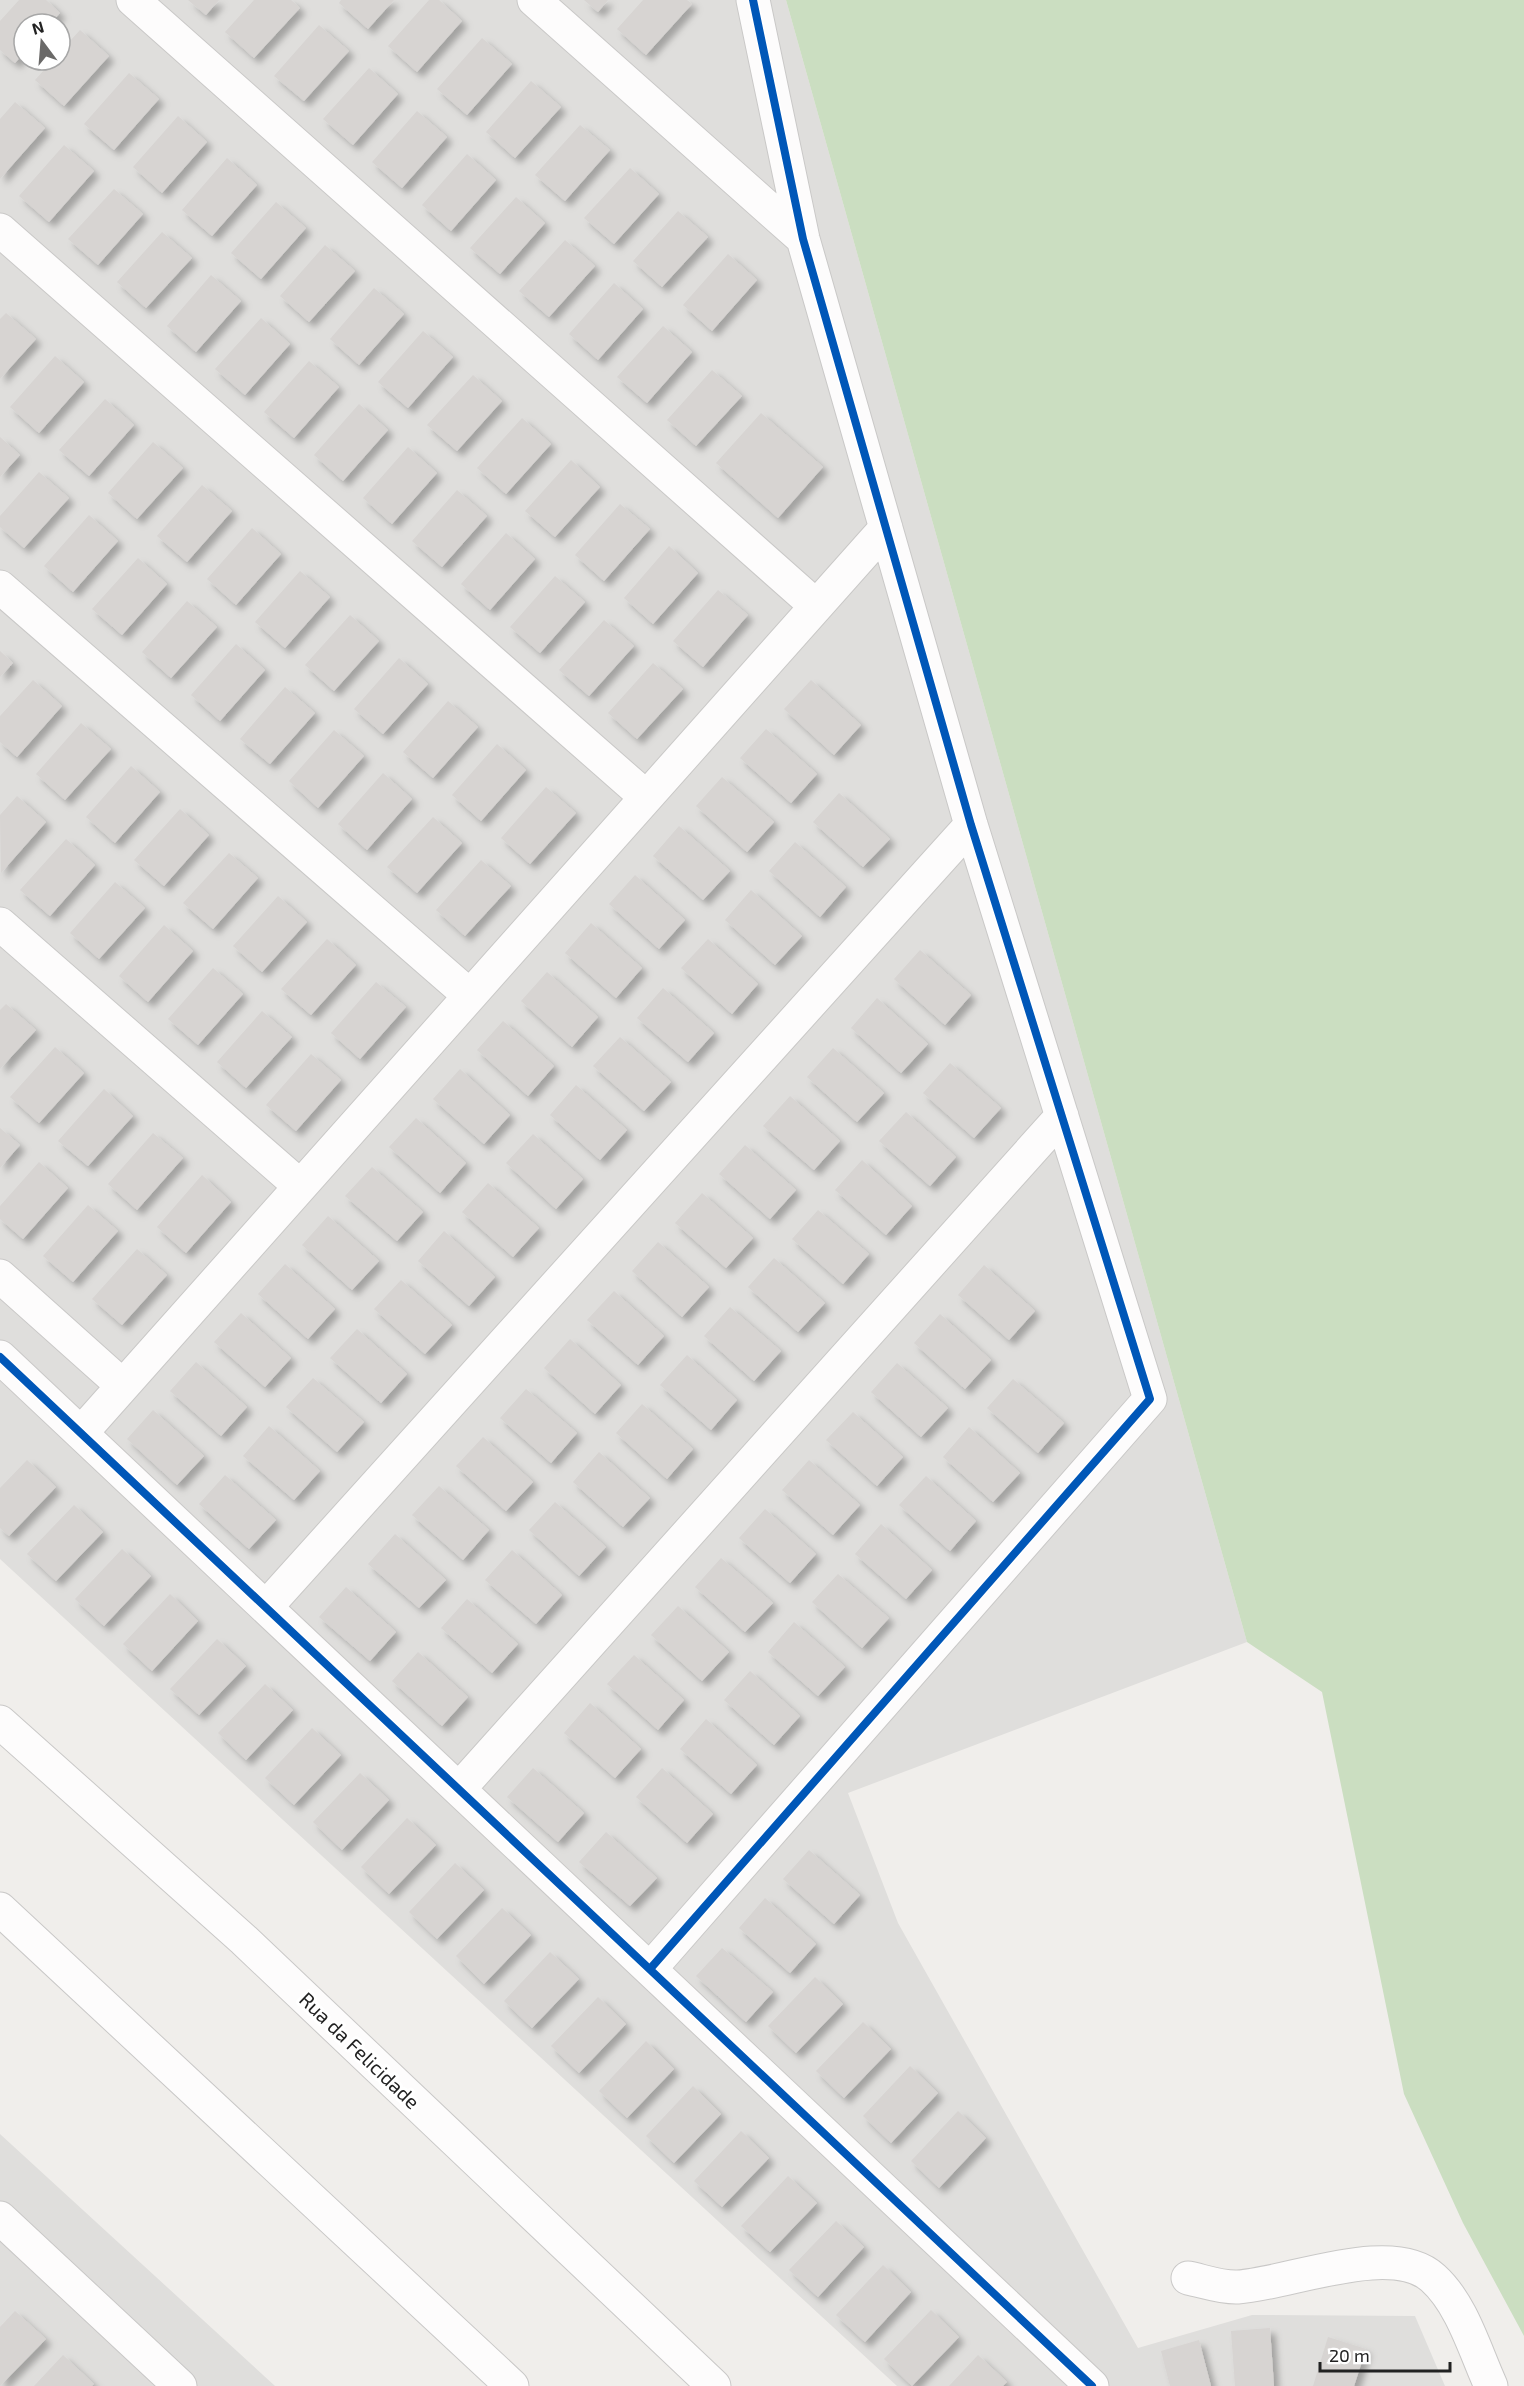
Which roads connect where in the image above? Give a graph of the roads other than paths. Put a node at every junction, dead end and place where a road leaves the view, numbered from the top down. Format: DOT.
graph roads {
  1 [pos="133,0"];
  2 [pos="534,0"];
  3 [pos="753,0"];
  4 [pos="0,230"];
  5 [pos="803,239"];
  6 [pos="886,528"];
  7 [pos="0,587"];
  8 [pos="815,605"];
  9 [pos="646,797"];
  10 [pos="971,825"];
  11 [pos="0,924"];
  12 [pos="469,995"];
  13 [pos="1062,1116"];
  14 [pos="300,1186"];
  15 [pos="0,1276"];
  16 [pos="0,1357"];
  17 [pos="123,1386"];
  18 [pos="82,1432"];
  19 [pos="267,1606"];
  20 [pos="0,1722"];
  21 [pos="459,1789"];
  22 [pos="0,1909"];
  23 [pos="650,1969"];
  24 [pos="0,2218"];
  25 [pos="1188,2278"];
  26 [pos="180,2386"];
  27 [pos="512,2386"];
  28 [pos="714,2386"];
  29 [pos="1092,2386"];
  30 [pos="1491,2386"];
  1 -- 8 [label="street"];
  2 -- 5 [label="street"];
  3 -- 5 [label="street"];
  4 -- 9 [label="street"];
  5 -- 6 [label="street"];
  6 -- 8 [label="street"];
  6 -- 10 [label="street"];
  7 -- 12 [label="street"];
  8 -- 9 [label="street"];
  9 -- 12 [label="street"];
  10 -- 13 [label="street"];
  10 -- 19 [label="street"];
  11 -- 14 [label="street"];
  12 -- 14 [label="street"];
  13 -- 21 [label="street"];
  13 -- 23 [label="street"];
  14 -- 17 [label="street"];
  15 -- 17 [label="street"];
  16 -- 18 [label="street"];
  17 -- 18 [label="street"];
  18 -- 19 [label="street"];
  19 -- 21 [label="street"];
  20 -- 28 [label="street, Rua da Felicidade"];
  21 -- 23 [label="street"];
  22 -- 27 [label="street"];
  23 -- 29 [label="street"];
  24 -- 26 [label="street"];
  25 -- 30 [label="street"];
}
